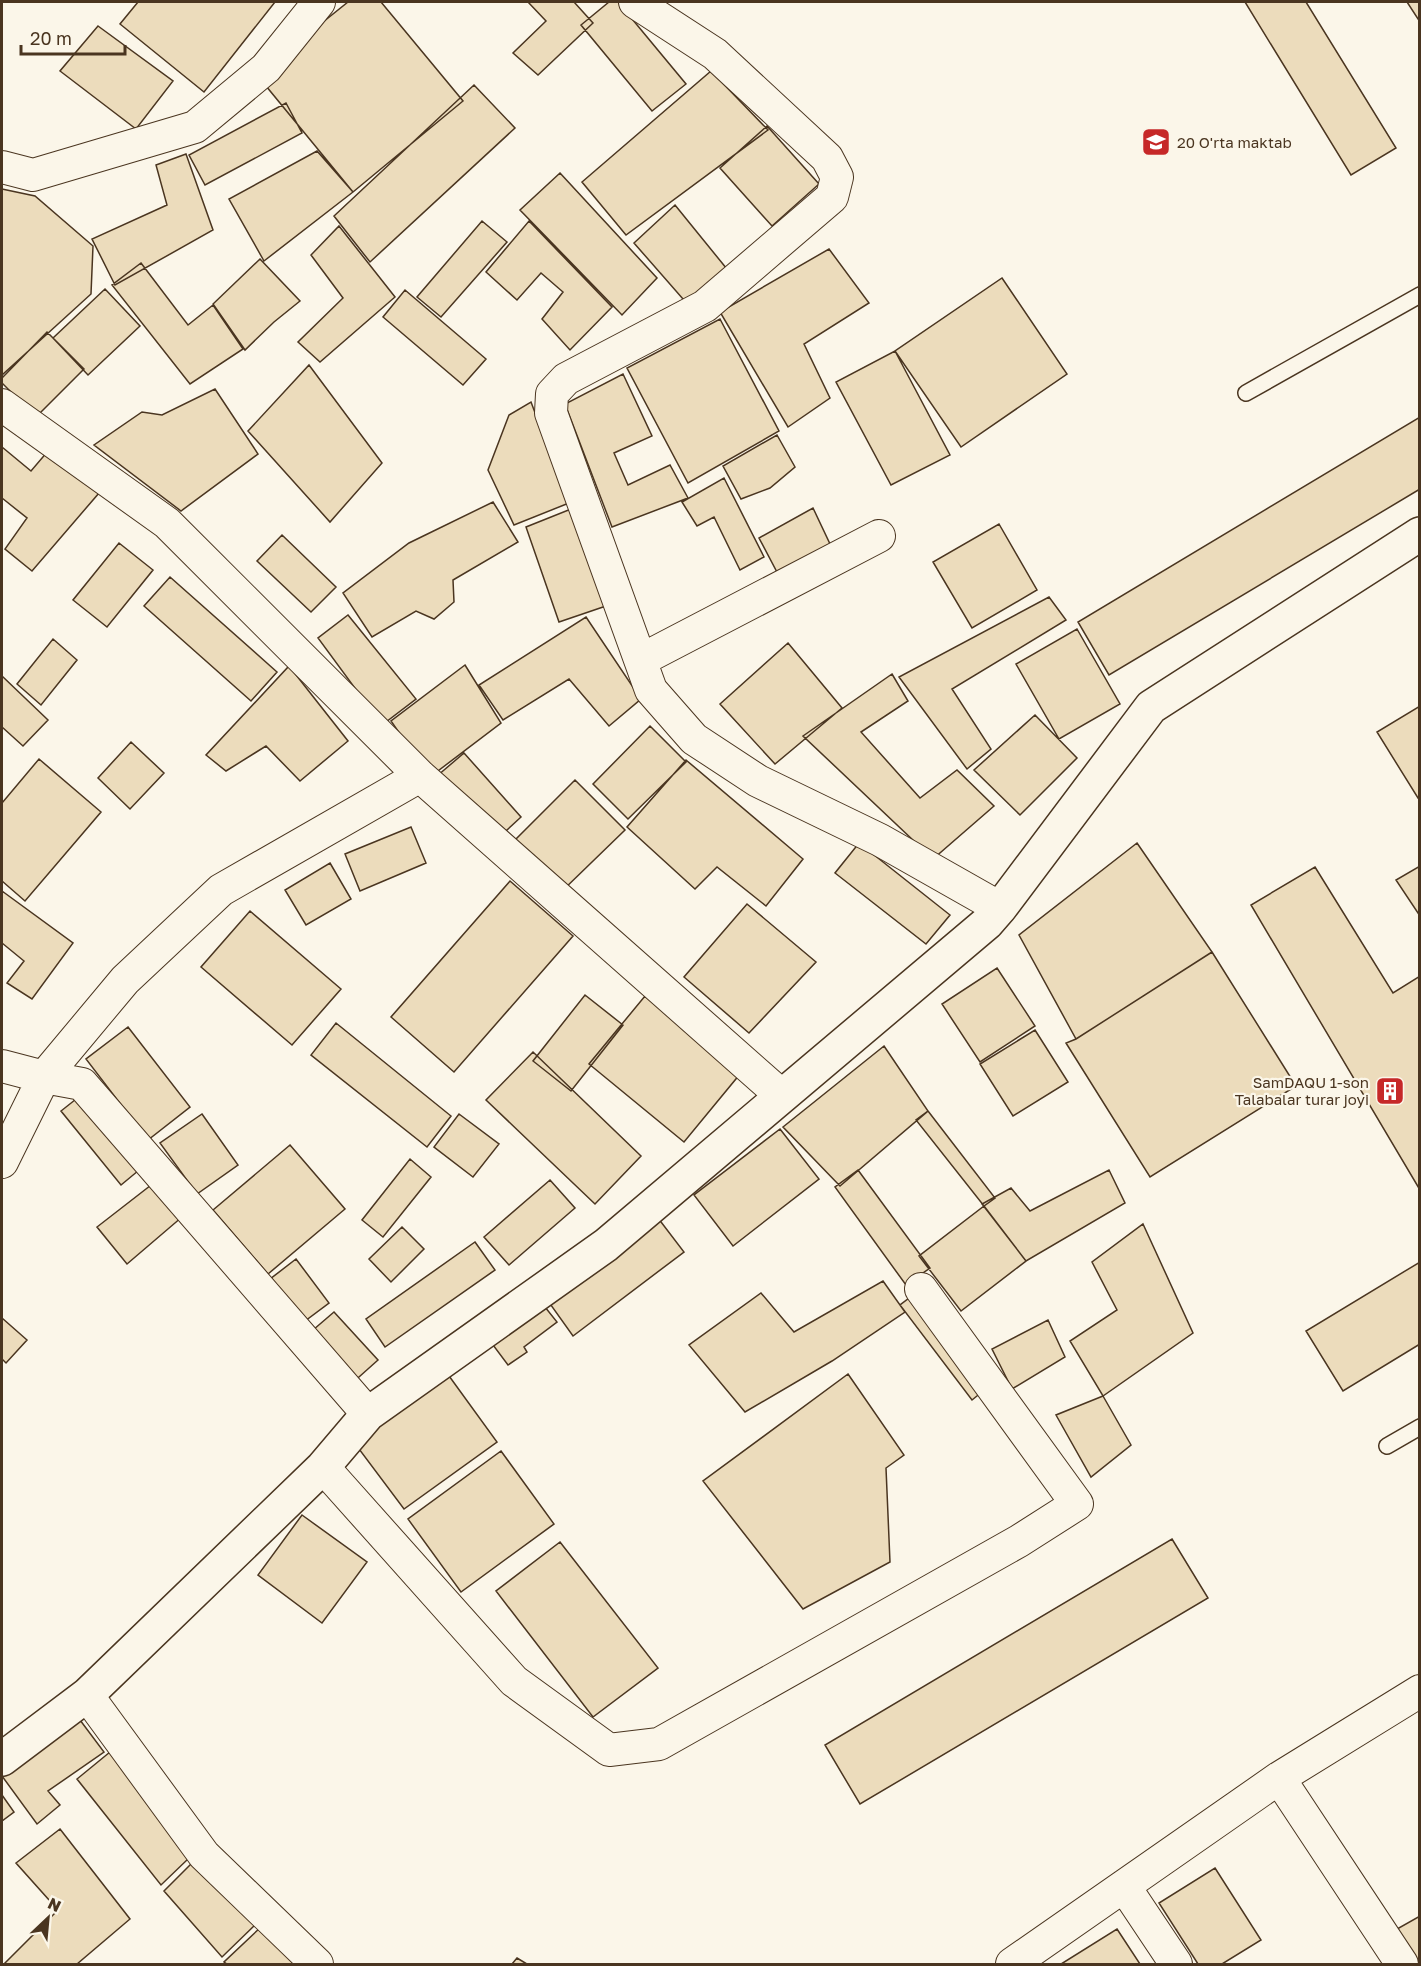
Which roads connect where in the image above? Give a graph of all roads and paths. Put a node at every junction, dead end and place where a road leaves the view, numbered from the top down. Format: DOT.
graph roads {
  1 [pos="320,2"];
  2 [pos="635,2"];
  3 [pos="2,167"];
  4 [pos="1419,295"];
  5 [pos="1246,393"];
  6 [pos="2,405"];
  7 [pos="1419,534"];
  8 [pos="879,536"];
  9 [pos="641,660"];
  10 [pos="420,776"];
  11 [pos="1000,908"];
  12 [pos="2,1066"];
  13 [pos="44,1077"];
  14 [pos="782,1096"];
  15 [pos="2,1162"];
  16 [pos="921,1289"];
  17 [pos="369,1414"];
  18 [pos="1419,1426"];
  19 [pos="1387,1446"];
  20 [pos="323,1467"];
  21 [pos="1419,1691"];
  22 [pos="87,1695"];
  23 [pos="2,1759"];
  24 [pos="1279,1778"];
  25 [pos="1124,1886"];
  26 [pos="1012,1964"];
  27 [pos="317,1965"];
  28 [pos="1176,1965"];
  29 [pos="1402,1965"];
  1 -- 3 [label="street"];
  2 -- 9 [label="street"];
  4 -- 5 [label="lane"];
  6 -- 10 [label="street"];
  7 -- 11 [label="street"];
  8 -- 9 [label="street"];
  9 -- 11 [label="street"];
  10 -- 13 [label="street"];
  10 -- 14 [label="street"];
  11 -- 14 [label="street"];
  12 -- 13 [label="street"];
  13 -- 15 [label="street"];
  13 -- 17 [label="street"];
  14 -- 17 [label="street"];
  16 -- 20 [label="street"];
  17 -- 20 [label="street"];
  18 -- 19 [label="lane"];
  20 -- 22 [label="street"];
  21 -- 24 [label="street"];
  22 -- 23 [label="street"];
  22 -- 27 [label="street"];
  24 -- 25 [label="street"];
  24 -- 29 [label="street"];
  25 -- 26 [label="street"];
  25 -- 28 [label="street"];
}
